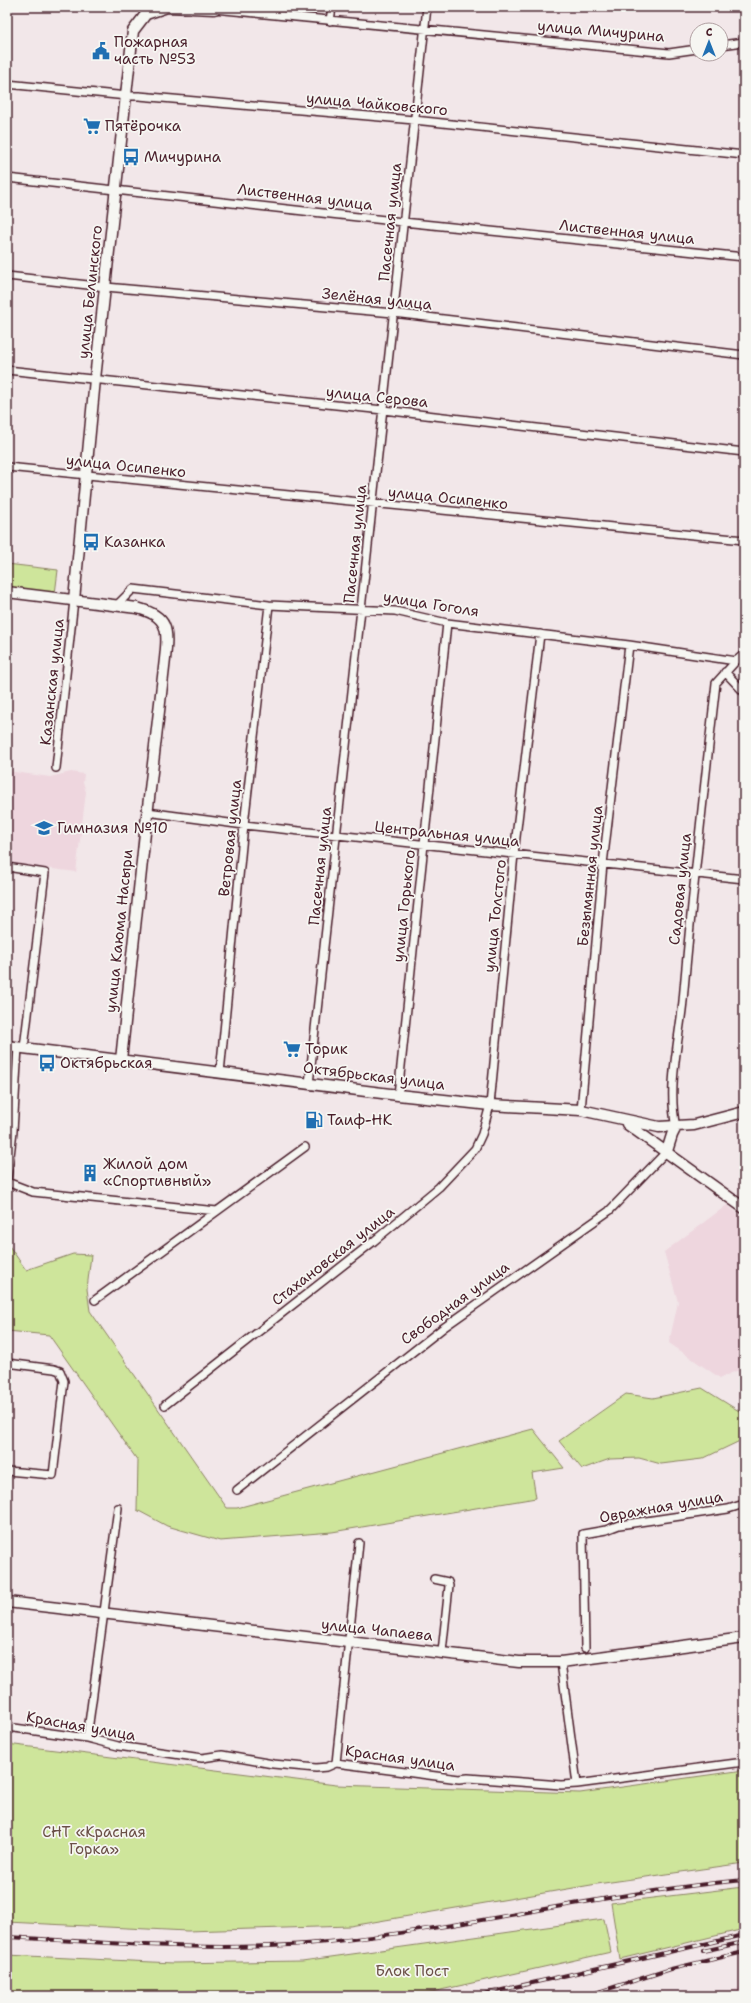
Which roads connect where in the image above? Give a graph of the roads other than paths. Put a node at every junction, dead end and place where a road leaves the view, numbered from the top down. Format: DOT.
graph roads {
  1 [pos="167,7"];
  2 [pos="332,7"];
  3 [pos="427,7"];
  4 [pos="216,8"];
  5 [pos="144,10"];
  6 [pos="330,21"];
  7 [pos="424,30"];
  8 [pos="744,42"];
  9 [pos="729,44"];
  10 [pos="689,50"];
  11 [pos="7,84"];
  12 [pos="127,96"];
  13 [pos="414,120"];
  14 [pos="744,155"];
  15 [pos="7,178"];
  16 [pos="116,189"];
  17 [pos="403,222"];
  18 [pos="744,257"];
  19 [pos="7,276"];
  20 [pos="106,287"];
  21 [pos="393,313"];
  22 [pos="744,355"];
  23 [pos="7,370"];
  24 [pos="95,379"];
  25 [pos="383,410"];
  26 [pos="744,452"];
  27 [pos="7,467"];
  28 [pos="86,475"];
  29 [pos="373,504"];
  30 [pos="744,540"];
  31 [pos="7,592"];
  32 [pos="74,600"];
  33 [pos="269,605"];
  34 [pos="116,606"];
  35 [pos="361,609"];
  36 [pos="447,623"];
  37 [pos="540,634"];
  38 [pos="630,645"];
  39 [pos="744,654"];
  40 [pos="736,661"];
  41 [pos="725,672"];
  42 [pos="744,692"];
  43 [pos="56,768"];
  44 [pos="147,812"];
  45 [pos="244,825"];
  46 [pos="337,835"];
  47 [pos="423,844"];
  48 [pos="514,854"];
  49 [pos="603,864"];
  50 [pos="7,867"];
  51 [pos="694,874"];
  52 [pos="744,879"];
  53 [pos="7,1046"];
  54 [pos="21,1048"];
  55 [pos="121,1060"];
  56 [pos="220,1073"];
  57 [pos="310,1084"];
  58 [pos="398,1095"];
  59 [pos="490,1105"];
  60 [pos="581,1110"];
  61 [pos="744,1112"];
  62 [pos="618,1118"];
  63 [pos="676,1127"];
  64 [pos="305,1148"];
  65 [pos="667,1152"];
  66 [pos="7,1181"];
  67 [pos="744,1208"];
  68 [pos="217,1211"];
  69 [pos="95,1300"];
  70 [pos="7,1363"];
  71 [pos="165,1405"];
  72 [pos="7,1471"];
  73 [pos="237,1490"];
  74 [pos="744,1504"];
  75 [pos="118,1508"];
  76 [pos="359,1543"];
  77 [pos="434,1579"];
  78 [pos="7,1602"];
  79 [pos="103,1614"];
  80 [pos="744,1638"];
  81 [pos="347,1642"];
  82 [pos="585,1648"];
  83 [pos="442,1652"];
  84 [pos="561,1662"];
  85 [pos="7,1726"];
  86 [pos="87,1738"];
  87 [pos="336,1762"];
  88 [pos="744,1762"];
  89 [pos="577,1784"];
  1 -- 4 [label="street, улица Мичурина"];
  1 -- 5 [label="street, улица Белинского"];
  2 -- 6 [label="street"];
  3 -- 7 [label="street, Пасечная улица"];
  4 -- 6 [label="street, улица Мичурина"];
  5 -- 12 [label="street, улица Белинского"];
  6 -- 7 [label="street, улица Мичурина"];
  7 -- 10 [label="street, улица Мичурина"];
  7 -- 13 [label="street, Пасечная улица"];
  8 -- 9 [label="street"];
  11 -- 12 [label="street, улица Чайковского"];
  12 -- 13 [label="street, улица Чайковского"];
  12 -- 16 [label="street, улица Белинского"];
  13 -- 14 [label="street, улица Чайковского"];
  13 -- 17 [label="street, Пасечная улица"];
  15 -- 16 [label="street, Лиственная улица"];
  16 -- 17 [label="street, Лиственная улица"];
  16 -- 20 [label="street, улица Белинского"];
  17 -- 18 [label="street, Лиственная улица"];
  17 -- 21 [label="street, Пасечная улица"];
  19 -- 20 [label="street, Зелёная улица"];
  20 -- 21 [label="street, Зелёная улица"];
  20 -- 24 [label="street, улица Белинского"];
  21 -- 22 [label="street, Зелёная улица"];
  21 -- 25 [label="street, Пасечная улица"];
  23 -- 24 [label="street, улица Серова"];
  24 -- 25 [label="street, улица Серова"];
  24 -- 28 [label="street, улица Белинского"];
  25 -- 26 [label="street, улица Серова"];
  25 -- 29 [label="street, Пасечная улица"];
  27 -- 28 [label="street, улица Осипенко"];
  28 -- 29 [label="street, улица Осипенко"];
  28 -- 32 [label="street, улица Белинского"];
  29 -- 30 [label="street, улица Осипенко"];
  29 -- 35 [label="street, Пасечная улица"];
  31 -- 32 [label="street"];
  32 -- 34 [label="street"];
  32 -- 43 [label="street, Казанская улица"];
  33 -- 34 [label="street, улица Гоголя"];
  33 -- 35 [label="street, улица Гоголя"];
  33 -- 45 [label="street, Ветровая улица"];
  34 -- 44 [label="street, улица Каюма Насыри"];
  35 -- 36 [label="street, улица Гоголя"];
  35 -- 46 [label="street, Пасечная улица"];
  36 -- 37 [label="street, улица Гоголя"];
  36 -- 47 [label="street, улица Горького"];
  37 -- 38 [label="street, улица Гоголя"];
  37 -- 48 [label="street, улица Толстого"];
  38 -- 40 [label="street, улица Гоголя"];
  38 -- 49 [label="street, Безымянная улица"];
  39 -- 40 [label="street"];
  40 -- 41 [label="street, Садовая улица"];
  41 -- 42 [label="street"];
  41 -- 51 [label="street, Садовая улица"];
  44 -- 45 [label="street, Центральная улица"];
  44 -- 55 [label="street, улица Каюма Насыри"];
  45 -- 46 [label="street, Центральная улица"];
  45 -- 56 [label="street, Ветровая улица"];
  46 -- 47 [label="street, Центральная улица"];
  46 -- 57 [label="street, Пасечная улица"];
  47 -- 48 [label="street, Центральная улица"];
  47 -- 58 [label="street, улица Горького"];
  48 -- 49 [label="street, Центральная улица"];
  48 -- 59 [label="street, улица Толстого"];
  49 -- 51 [label="street, Центральная улица"];
  49 -- 60 [label="street, Безымянная улица"];
  50 -- 54 [label="street"];
  51 -- 52 [label="street, Центральная улица"];
  51 -- 63 [label="street, Садовая улица"];
  53 -- 54 [label="street, Октябрьская улица"];
  54 -- 55 [label="street, Октябрьская улица"];
  54 -- 66 [label="street"];
  55 -- 56 [label="street, Октябрьская улица"];
  56 -- 57 [label="street, Октябрьская улица"];
  57 -- 58 [label="street, Октябрьская улица"];
  58 -- 59 [label="street, Октябрьская улица"];
  59 -- 60 [label="street, Октябрьская улица"];
  59 -- 71 [label="street, Стахановская улица"];
  60 -- 62 [label="street, Октябрьская улица"];
  61 -- 63 [label="street, Октябрьская улица"];
  62 -- 63 [label="street, Октябрьская улица"];
  62 -- 65 [label="street, Октябрьская улица"];
  63 -- 65 [label="street, Свободная улица"];
  64 -- 68 [label="street"];
  65 -- 67 [label="street, Октябрьская улица"];
  65 -- 73 [label="street, Свободная улица"];
  66 -- 68 [label="street"];
  68 -- 69 [label="street"];
  70 -- 72 [label="street"];
  74 -- 82 [label="street, Овражная улица"];
  75 -- 79 [label="street"];
  76 -- 81 [label="street"];
  77 -- 83 [label="street"];
  78 -- 79 [label="street, улица Чапаева"];
  79 -- 81 [label="street, улица Чапаева"];
  79 -- 86 [label="street"];
  80 -- 84 [label="street, улица Чапаева"];
  81 -- 83 [label="street, улица Чапаева"];
  81 -- 87 [label="street"];
  83 -- 84 [label="street, улица Чапаева"];
  84 -- 89 [label="street"];
  85 -- 86 [label="street, Красная улица"];
  86 -- 87 [label="street, Красная улица"];
  87 -- 89 [label="street, Красная улица"];
  88 -- 89 [label="street, Красная улица"];
}
